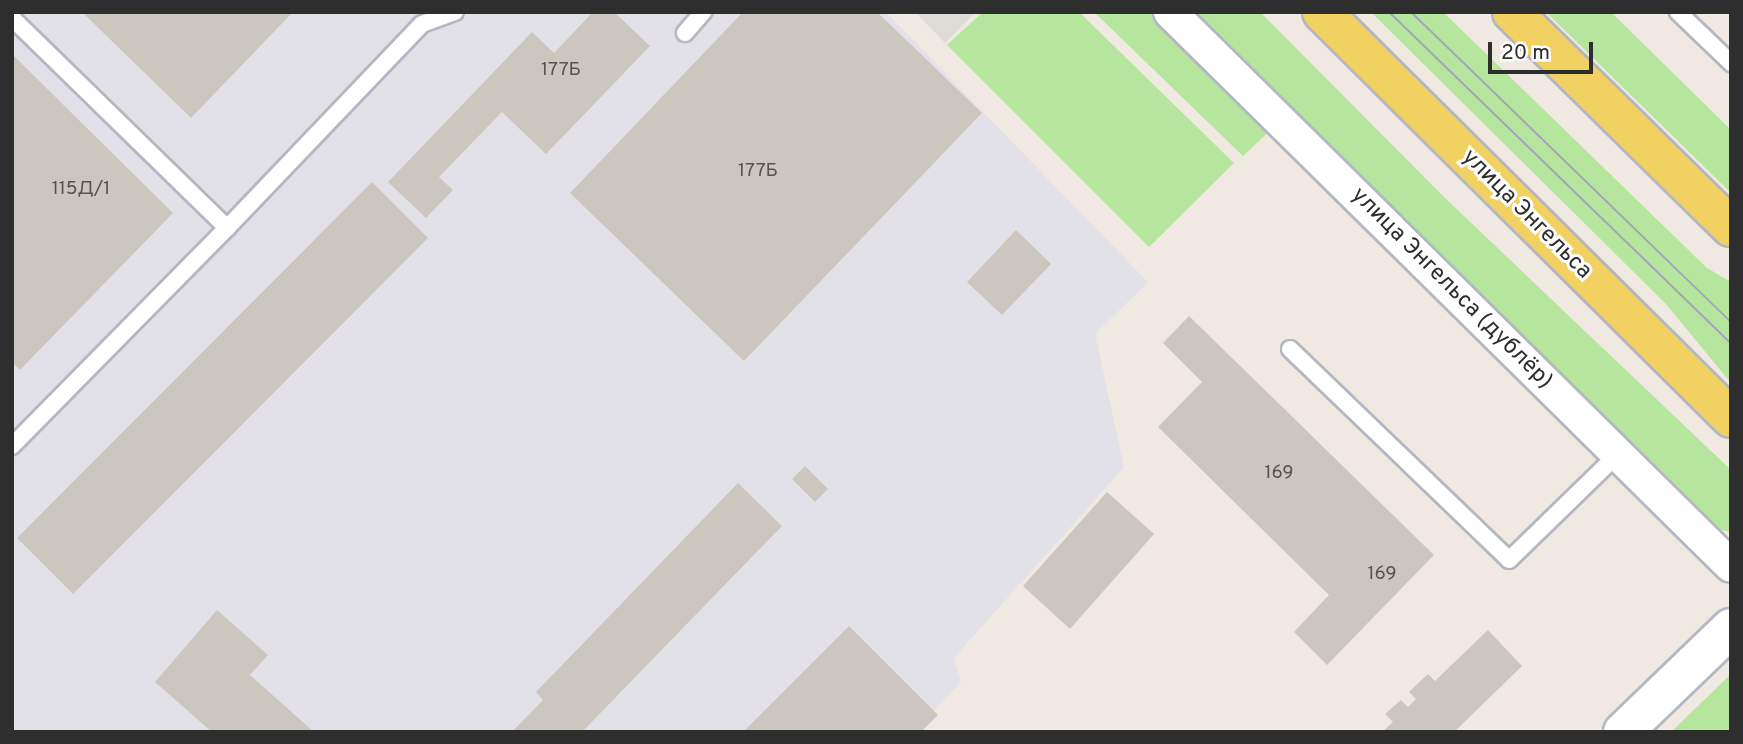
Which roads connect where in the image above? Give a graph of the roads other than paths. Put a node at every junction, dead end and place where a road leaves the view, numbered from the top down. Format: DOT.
graph roads {
  1 [pos="455,12"];
  2 [pos="704,12"];
  3 [pos="1170,12"];
  4 [pos="1322,12"];
  5 [pos="1512,12"];
  6 [pos="1678,12"];
  7 [pos="12,18"];
  8 [pos="685,33"];
  9 [pos="1731,63"];
  10 [pos="1731,227"];
  11 [pos="227,228"];
  12 [pos="1290,349"];
  13 [pos="1731,418"];
  14 [pos="12,446"];
  15 [pos="1618,454"];
  16 [pos="1731,566"];
  17 [pos="1731,628"];
  18 [pos="1623,732"];
  1 -- 11 [label="lane"];
  2 -- 8 [label="lane"];
  3 -- 15 [label="street, улица Энгельса (дублёр)"];
  4 -- 13 [label="main road, улица Энгельса"];
  5 -- 10 [label="main road"];
  6 -- 9 [label="lane"];
  7 -- 11 [label="lane"];
  11 -- 14 [label="lane"];
  12 -- 15 [label="lane"];
  15 -- 16 [label="street, улица Энгельса (дублёр)"];
  17 -- 18 [label="street"];
}
